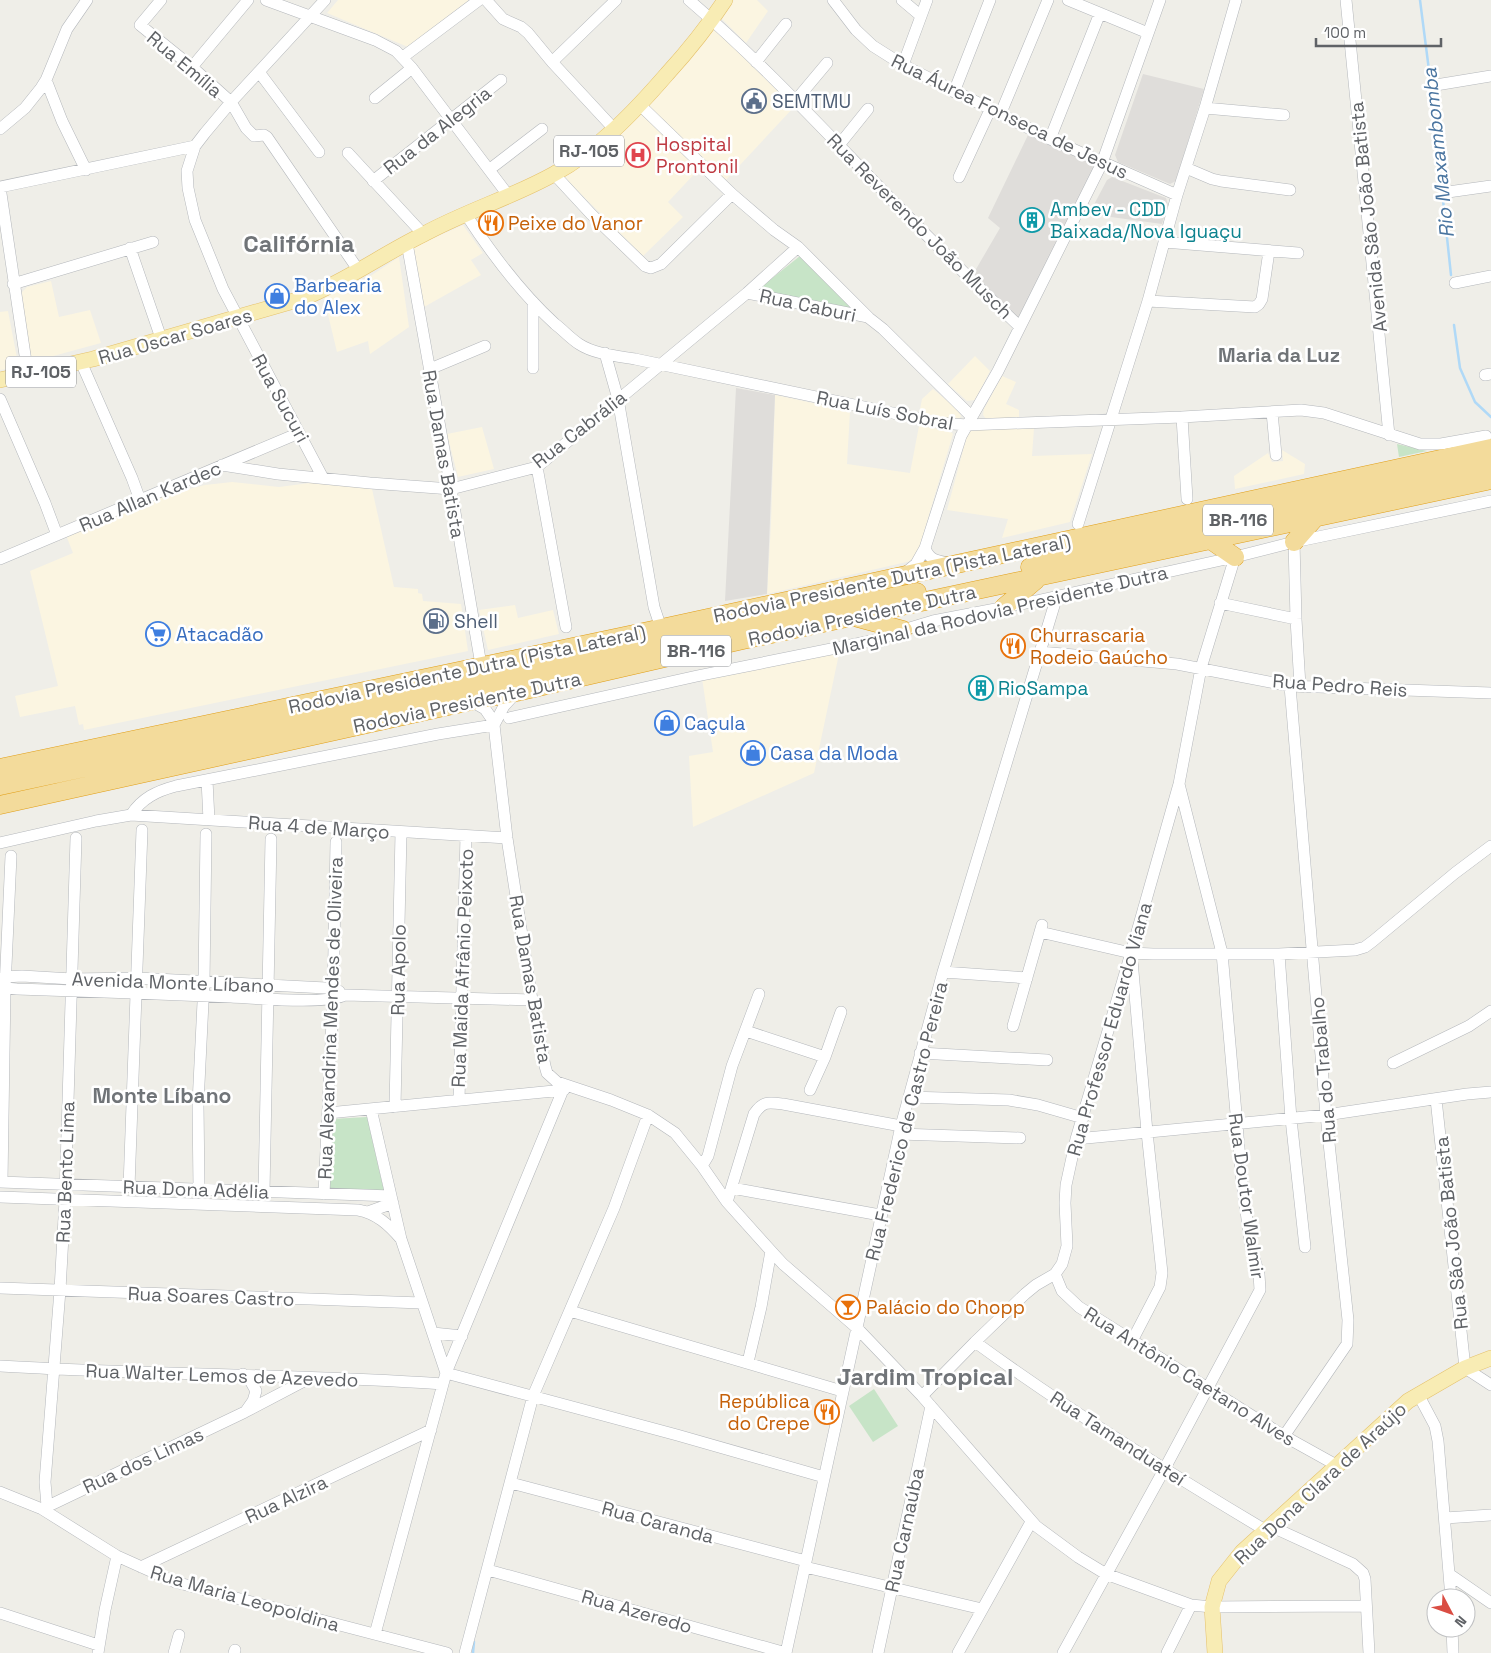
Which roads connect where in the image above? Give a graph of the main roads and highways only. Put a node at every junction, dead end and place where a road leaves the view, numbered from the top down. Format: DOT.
graph roads {
  1 [pos="725,0"];
  2 [pos="0,380"];
  3 [pos="1488,442"];
  4 [pos="1491,466"];
  5 [pos="1491,480"];
  6 [pos="1315,518"];
  7 [pos="1212,541"];
  8 [pos="1294,542"];
  9 [pos="1235,557"];
  10 [pos="1038,578"];
  11 [pos="1004,607"];
  12 [pos="855,617"];
  13 [pos="903,630"];
  14 [pos="0,768"];
  15 [pos="0,786"];
  16 [pos="6,804"];
  17 [pos="1491,1358"];
  18 [pos="1215,1653"];
  1 -- 2 [label="main road, Rua Oscar Soares / RJ-105"];
  3 -- 14 [label="highway, Rodovia Presidente Dutra (Pista Lateral) / BR-116"];
  4 -- 15 [label="highway, Rodovia Presidente Dutra / BR-116"];
  5 -- 6 [label="highway, Rodovia Presidente Dutra / BR-116"];
  6 -- 7 [label="highway, Rodovia Presidente Dutra / BR-116"];
  6 -- 8 [label="highway"];
  7 -- 9 [label="highway"];
  7 -- 10 [label="highway, Rodovia Presidente Dutra / BR-116"];
  10 -- 11 [label="highway"];
  10 -- 12 [label="highway, Rodovia Presidente Dutra / BR-116"];
  12 -- 13 [label="highway"];
  12 -- 16 [label="highway, Rodovia Presidente Dutra / BR-116"];
  17 -- 18 [label="main road, Rua Dona Clara de Araújo"];
}
